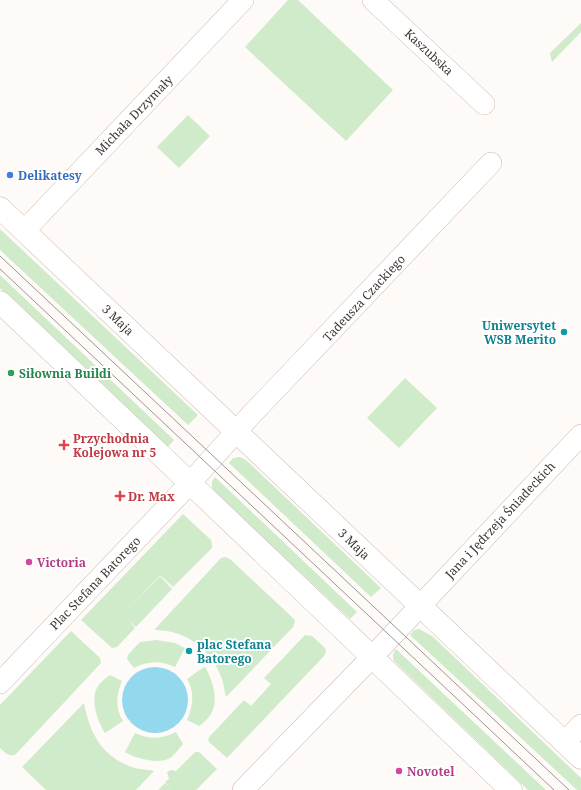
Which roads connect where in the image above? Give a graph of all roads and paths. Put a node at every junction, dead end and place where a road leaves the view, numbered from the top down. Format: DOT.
graph roads {
  1 [pos="243,0"];
  2 [pos="373,0"];
  3 [pos="484,104"];
  4 [pos="491,163"];
  5 [pos="0,208"];
  6 [pos="24,231"];
  7 [pos="0,302"];
  8 [pos="236,432"];
  9 [pos="581,435"];
  10 [pos="190,483"];
  11 [pos="420,606"];
  12 [pos="372,658"];
  13 [pos="0,683"];
  14 [pos="581,725"];
  15 [pos="565,742"];
  16 [pos="581,758"];
  17 [pos="243,790"];
  18 [pos="511,790"];
  1 -- 6 [label="street, Michała Drzymały"];
  2 -- 3 [label="street, Kaszubska"];
  4 -- 8 [label="street, Tadeusza Czackiego"];
  5 -- 6 [label="street, 3 Maja"];
  6 -- 8 [label="street, 3 Maja"];
  7 -- 10 [label="street"];
  8 -- 10 [label="street"];
  8 -- 11 [label="street, 3 Maja"];
  9 -- 11 [label="street, Jana i Jędrzeja Śniadeckich"];
  10 -- 12 [label="street"];
  10 -- 13 [label="street, Plac Stefana Batorego"];
  11 -- 12 [label="street"];
  11 -- 15 [label="street, 3 Maja"];
  12 -- 17 [label="street"];
  12 -- 18 [label="street"];
  14 -- 15 [label="street"];
  15 -- 16 [label="street, 3 Maja"];
}
